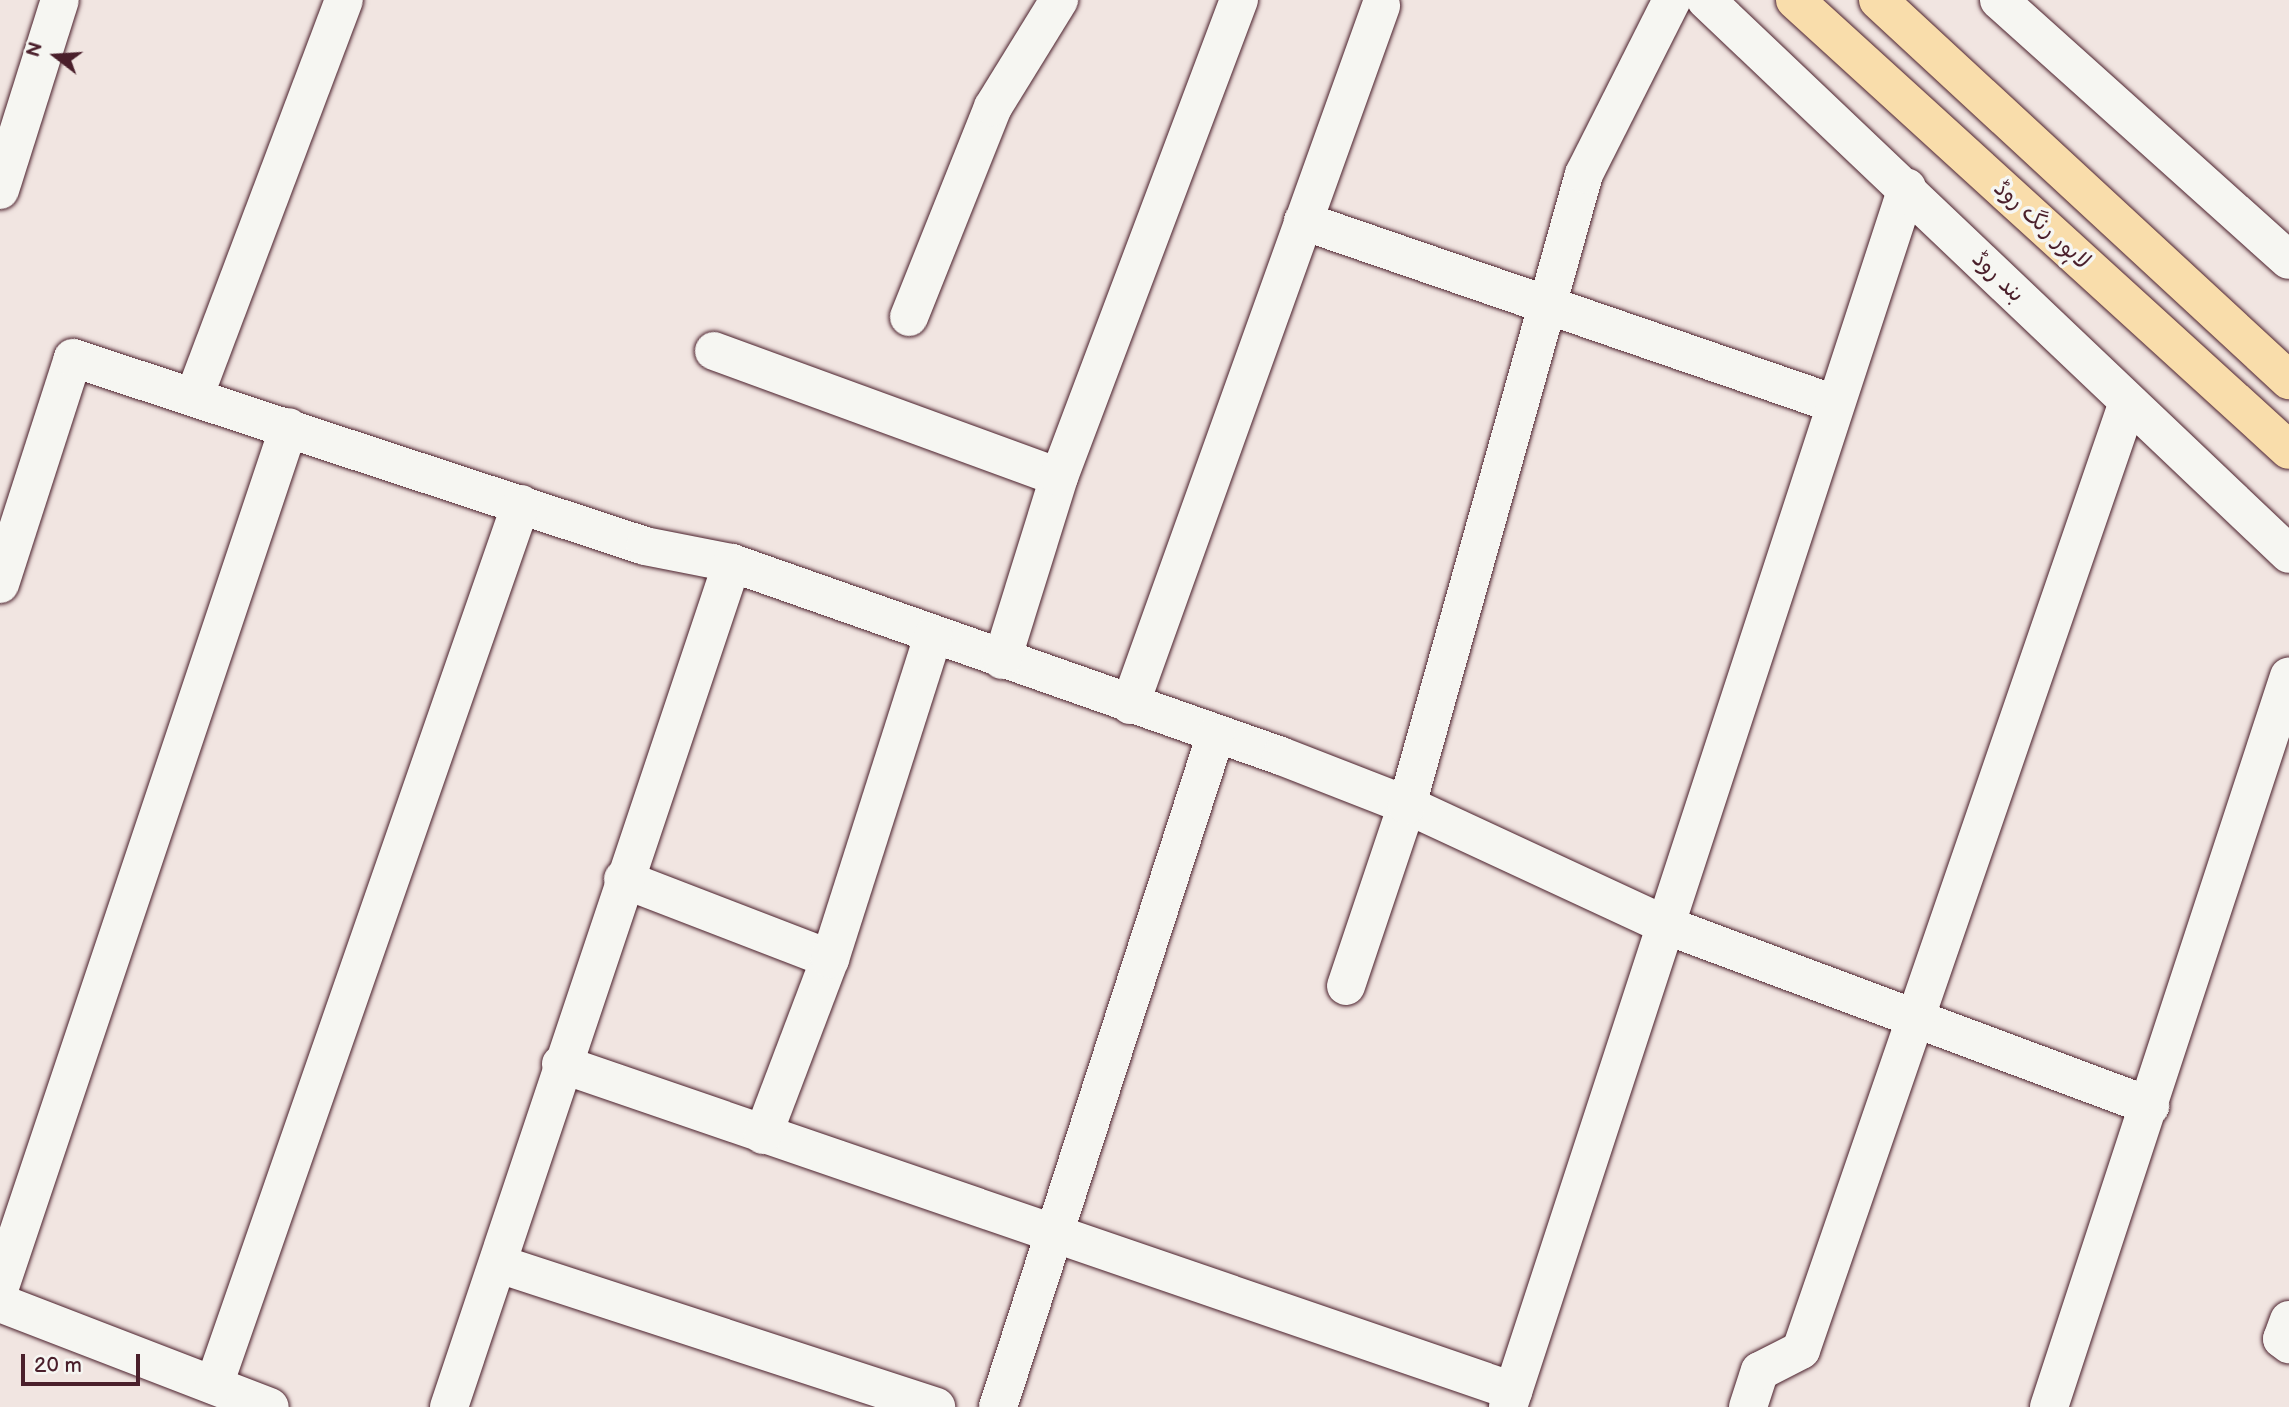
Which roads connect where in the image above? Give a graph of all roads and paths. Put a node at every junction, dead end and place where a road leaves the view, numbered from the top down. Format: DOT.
graph roads {
  1 [pos="60,0"];
  2 [pos="344,0"];
  3 [pos="1059,0"];
  4 [pos="1239,0"];
  5 [pos="1672,0"];
  6 [pos="1706,0"];
  7 [pos="1795,0"];
  8 [pos="1878,0"];
  9 [pos="1999,0"];
  10 [pos="1381,6"];
  11 [pos="1907,188"];
  12 [pos="0,190"];
  13 [pos="1303,220"];
  14 [pos="2289,260"];
  15 [pos="1543,305"];
  16 [pos="909,317"];
  17 [pos="714,351"];
  18 [pos="2289,380"];
  19 [pos="194,397"];
  20 [pos="2128,402"];
  21 [pos="1835,404"];
  22 [pos="289,427"];
  23 [pos="2289,450"];
  24 [pos="1059,477"];
  25 [pos="521,504"];
  26 [pos="2289,554"];
  27 [pos="732,563"];
  28 [pos="0,584"];
  29 [pos="933,636"];
  30 [pos="1002,660"];
  31 [pos="2289,676"];
  32 [pos="1130,705"];
  33 [pos="1216,734"];
  34 [pos="1407,805"];
  35 [pos="622,879"];
  36 [pos="1665,925"];
  37 [pos="830,959"];
  38 [pos="1346,986"];
  39 [pos="1914,1020"];
  40 [pos="561,1064"];
  41 [pos="2150,1106"];
  42 [pos="763,1135"];
  43 [pos="1051,1235"];
  44 [pos="499,1264"];
  45 [pos="0,1287"];
  46 [pos="0,1303"];
  47 [pos="2289,1320"];
  48 [pos="2289,1344"];
  49 [pos="214,1385"];
  50 [pos="1510,1399"];
  51 [pos="270,1407"];
  52 [pos="449,1407"];
  53 [pos="936,1407"];
  54 [pos="998,1407"];
  55 [pos="1748,1407"];
  56 [pos="2049,1407"];
  1 -- 12 [label="street"];
  2 -- 19 [label="street"];
  3 -- 16 [label="street"];
  4 -- 24 [label="street"];
  5 -- 15 [label="street"];
  6 -- 11 [label="street, بند روڈ"];
  7 -- 23 [label="highway, لاہور رنگ روڈ"];
  8 -- 18 [label="highway"];
  9 -- 14 [label="street"];
  10 -- 13 [label="street"];
  11 -- 20 [label="street, بند روڈ"];
  11 -- 21 [label="street"];
  13 -- 15 [label="street"];
  13 -- 32 [label="street"];
  15 -- 21 [label="street"];
  15 -- 34 [label="street"];
  17 -- 24 [label="street"];
  19 -- 22 [label="street"];
  19 -- 28 [label="street"];
  20 -- 26 [label="street, بند روڈ"];
  20 -- 39 [label="street"];
  21 -- 36 [label="street"];
  22 -- 25 [label="street"];
  22 -- 45 [label="street"];
  24 -- 30 [label="street"];
  25 -- 27 [label="street"];
  25 -- 49 [label="street"];
  27 -- 29 [label="street"];
  27 -- 35 [label="street"];
  29 -- 30 [label="street"];
  29 -- 37 [label="street"];
  30 -- 32 [label="street"];
  31 -- 41 [label="street"];
  32 -- 33 [label="street"];
  33 -- 34 [label="street"];
  33 -- 43 [label="street"];
  34 -- 36 [label="street"];
  34 -- 38 [label="street"];
  35 -- 37 [label="street"];
  35 -- 40 [label="street"];
  36 -- 39 [label="street"];
  36 -- 50 [label="street"];
  37 -- 42 [label="street"];
  39 -- 41 [label="street"];
  39 -- 55 [label="street"];
  40 -- 42 [label="street"];
  40 -- 44 [label="street"];
  41 -- 56 [label="street"];
  42 -- 43 [label="street"];
  43 -- 50 [label="street"];
  43 -- 54 [label="street"];
  44 -- 52 [label="street"];
  44 -- 53 [label="street"];
  46 -- 49 [label="street"];
  47 -- 48 [label="street"];
  49 -- 51 [label="street"];
}
